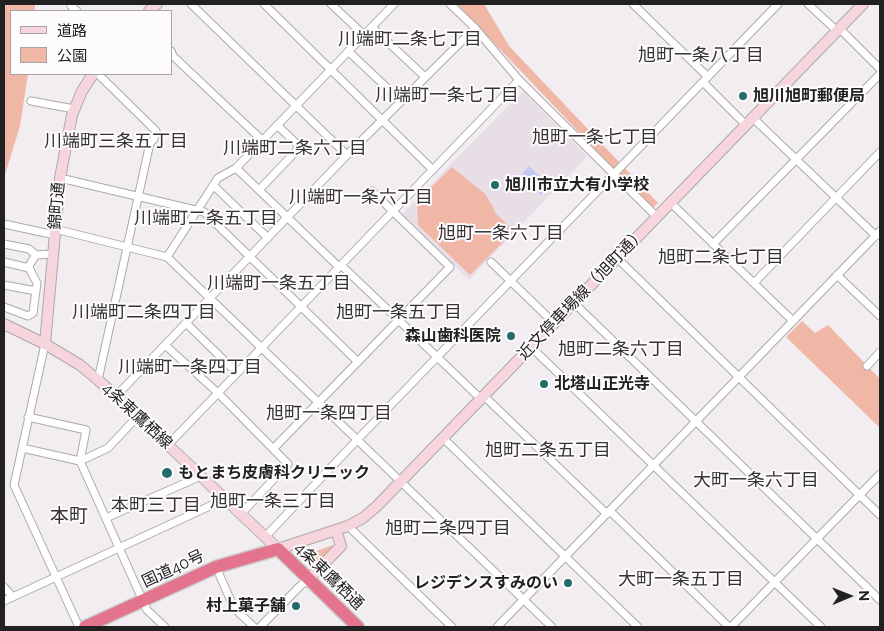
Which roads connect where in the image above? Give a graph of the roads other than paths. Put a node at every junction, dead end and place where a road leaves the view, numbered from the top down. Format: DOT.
graph roads {
  1 [pos="191,4"];
  2 [pos="264,4"];
  3 [pos="331,4"];
  4 [pos="450,4"];
  5 [pos="633,4"];
  6 [pos="778,4"];
  7 [pos="808,4"];
  8 [pos="863,4"];
  9 [pos="391,5"];
  10 [pos="372,27"];
  11 [pos="476,28"];
  12 [pos="838,30"];
  13 [pos="364,35"];
  14 [pos="348,51"];
  15 [pos="172,53"];
  16 [pos="331,69"];
  17 [pos="880,69"];
  18 [pos="880,74"];
  19 [pos="92,75"];
  20 [pos="99,75"];
  21 [pos="424,77"];
  22 [pos="519,80"];
  23 [pos="705,80"];
  24 [pos="31,101"];
  25 [pos="400,101"];
  26 [pos="296,105"];
  27 [pos="74,109"];
  28 [pos="382,120"];
  29 [pos="749,121"];
  30 [pos="277,125"];
  31 [pos="262,140"];
  32 [pos="880,152"];
  33 [pos="347,155"];
  34 [pos="796,159"];
  35 [pos="236,168"];
  36 [pos="433,170"];
  37 [pos="614,174"];
  38 [pos="60,178"];
  39 [pos="213,185"];
  40 [pos="259,190"];
  41 [pos="372,191"];
  42 [pos="139,196"];
  43 [pos="836,198"];
  44 [pos="671,203"];
  45 [pos="197,209"];
  46 [pos="393,212"];
  47 [pos="288,217"];
  48 [pos="657,217"];
  49 [pos="4,224"];
  50 [pos="55,232"];
  51 [pos="879,233"];
  52 [pos="268,238"];
  53 [pos="4,244"];
  54 [pos="713,244"];
  55 [pos="128,246"];
  56 [pos="53,254"];
  57 [pos="36,255"];
  58 [pos="167,257"];
  59 [pos="250,257"];
  60 [pos="617,258"];
  61 [pos="4,262"];
  62 [pos="491,262"];
  63 [pos="340,266"];
  64 [pos="29,268"];
  65 [pos="837,275"];
  66 [pos="510,281"];
  67 [pos="754,283"];
  68 [pos="4,285"];
  69 [pos="36,291"];
  70 [pos="210,298"];
  71 [pos="574,303"];
  72 [pos="301,306"];
  73 [pos="4,307"];
  74 [pos="880,316"];
  75 [pos="397,320"];
  76 [pos="793,321"];
  77 [pos="186,323"];
  78 [pos="554,323"];
  79 [pos="4,324"];
  80 [pos="45,344"];
  81 [pos="165,345"];
  82 [pos="261,348"];
  83 [pos="531,348"];
  84 [pos="880,352"];
  85 [pos="437,357"];
  86 [pos="358,362"];
  87 [pos="867,366"];
  88 [pos="237,373"];
  89 [pos="739,377"];
  90 [pos="98,380"];
  91 [pos="217,392"];
  92 [pos="116,396"];
  93 [pos="482,398"];
  94 [pos="318,402"];
  95 [pos="138,416"];
  96 [pos="28,417"];
  97 [pos="696,421"];
  98 [pos="443,438"];
  99 [pos="356,440"];
  100 [pos="168,445"];
  101 [pos="22,448"];
  102 [pos="274,448"];
  103 [pos="80,461"];
  104 [pos="654,465"];
  105 [pos="880,474"];
  106 [pos="201,476"];
  107 [pos="401,482"];
  108 [pos="860,495"];
  109 [pos="225,499"];
  110 [pos="608,512"];
  111 [pos="241,514"];
  112 [pos="880,515"];
  113 [pos="106,518"];
  114 [pos="348,526"];
  115 [pos="336,530"];
  116 [pos="265,537"];
  117 [pos="817,539"];
  118 [pos="119,547"];
  119 [pos="278,549"];
  120 [pos="566,557"];
  121 [pos="216,566"];
  122 [pos="56,576"];
  123 [pos="309,580"];
  124 [pos="775,583"];
  125 [pos="4,587"];
  126 [pos="13,596"];
  127 [pos="143,600"];
  128 [pos="523,600"];
  129 [pos="880,600"];
  130 [pos="4,601"];
  131 [pos="79,627"];
  132 [pos="84,627"];
  133 [pos="165,627"];
  134 [pos="254,627"];
  135 [pos="260,627"];
  136 [pos="358,627"];
  137 [pos="452,627"];
  138 [pos="497,627"];
  139 [pos="552,627"];
  140 [pos="638,627"];
  141 [pos="730,627"];
  142 [pos="821,627"];
  1 -- 26 [label="street"];
  2 -- 16 [label="street"];
  3 -- 13 [label="street"];
  4 -- 11 [label="street"];
  5 -- 23 [label="street"];
  6 -- 23 [label="street"];
  7 -- 12 [label="street"];
  8 -- 12 [label="main road, 近文停車場線（旭町通）"];
  9 -- 10 [label="street"];
  10 -- 13 [label="street"];
  10 -- 21 [label="street"];
  11 -- 21 [label="street"];
  11 -- 22 [label="street"];
  12 -- 17 [label="street"];
  12 -- 29 [label="main road, 近文停車場線（旭町通）"];
  13 -- 14 [label="street"];
  14 -- 16 [label="street"];
  14 -- 25 [label="street"];
  15 -- 31 [label="street"];
  16 -- 26 [label="street"];
  16 -- 28 [label="street"];
  18 -- 34 [label="street"];
  19 -- 27 [label="main road, 錦町通"];
  20 -- 42 [label="street"];
  21 -- 25 [label="street"];
  22 -- 36 [label="street"];
  22 -- 37 [label="street"];
  23 -- 29 [label="street"];
  23 -- 37 [label="street"];
  24 -- 27 [label="street"];
  25 -- 28 [label="street"];
  26 -- 30 [label="street"];
  26 -- 33 [label="street"];
  27 -- 38 [label="main road, 錦町通"];
  28 -- 33 [label="street"];
  28 -- 36 [label="street"];
  29 -- 34 [label="street"];
  29 -- 44 [label="main road, 近文停車場線（旭町通）"];
  30 -- 31 [label="street"];
  30 -- 40 [label="street"];
  31 -- 35 [label="street"];
  32 -- 43 [label="street"];
  33 -- 47 [label="street"];
  34 -- 43 [label="street"];
  34 -- 54 [label="street"];
  35 -- 39 [label="street"];
  35 -- 40 [label="street"];
  36 -- 46 [label="street"];
  37 -- 48 [label="street"];
  37 -- 66 [label="street"];
  38 -- 42 [label="street"];
  38 -- 50 [label="main road, 錦町通"];
  39 -- 45 [label="street"];
  39 -- 52 [label="street"];
  40 -- 47 [label="street"];
  41 -- 46 [label="street"];
  42 -- 45 [label="street"];
  42 -- 55 [label="street"];
  43 -- 51 [label="street"];
  43 -- 67 [label="street"];
  44 -- 48 [label="main road, 近文停車場線（旭町通）"];
  44 -- 54 [label="street"];
  45 -- 58 [label="street"];
  45 -- 59 [label="street"];
  46 -- 63 [label="street"];
  46 -- 75 [label="street"];
  47 -- 52 [label="street"];
  47 -- 63 [label="street"];
  48 -- 60 [label="main road, 近文停車場線（旭町通）"];
  49 -- 50 [label="street"];
  50 -- 55 [label="street"];
  50 -- 56 [label="main road, 錦町通"];
  51 -- 65 [label="street"];
  52 -- 59 [label="street"];
  53 -- 57 [label="street"];
  54 -- 67 [label="street"];
  55 -- 58 [label="street"];
  55 -- 90 [label="street"];
  56 -- 57 [label="street"];
  56 -- 80 [label="main road, 錦町通"];
  57 -- 64 [label="street"];
  58 -- 70 [label="street"];
  59 -- 70 [label="street"];
  59 -- 72 [label="street"];
  60 -- 71 [label="main road, 近文停車場線（旭町通）"];
  60 -- 89 [label="street"];
  61 -- 64 [label="street"];
  62 -- 66 [label="street"];
  63 -- 72 [label="street"];
  63 -- 75 [label="street"];
  64 -- 69 [label="street"];
  65 -- 74 [label="street"];
  65 -- 76 [label="street"];
  66 -- 78 [label="street"];
  66 -- 85 [label="street"];
  67 -- 76 [label="street"];
  68 -- 69 [label="street"];
  69 -- 73 [label="street"];
  70 -- 77 [label="street"];
  70 -- 82 [label="street"];
  71 -- 78 [label="main road, 近文停車場線（旭町通）"];
  71 -- 97 [label="street"];
  72 -- 82 [label="street"];
  72 -- 86 [label="street"];
  75 -- 85 [label="street"];
  75 -- 86 [label="street"];
  76 -- 89 [label="street"];
  77 -- 81 [label="street"];
  77 -- 88 [label="street"];
  78 -- 83 [label="main road, 近文停車場線（旭町通）"];
  79 -- 80 [label="main road, 4条東鷹栖線"];
  80 -- 90 [label="main road, 4条東鷹栖線"];
  80 -- 96 [label="street"];
  81 -- 91 [label="street"];
  81 -- 92 [label="street"];
  82 -- 88 [label="street"];
  82 -- 94 [label="street"];
  83 -- 93 [label="main road, 近文停車場線（旭町通）"];
  83 -- 104 [label="street"];
  84 -- 87 [label="street"];
  85 -- 93 [label="street"];
  85 -- 99 [label="street"];
  86 -- 94 [label="street"];
  88 -- 91 [label="street"];
  89 -- 97 [label="street"];
  89 -- 108 [label="street"];
  90 -- 92 [label="main road, 4条東鷹栖線"];
  91 -- 100 [label="street"];
  91 -- 102 [label="street"];
  92 -- 95 [label="main road, 4条東鷹栖線"];
  93 -- 98 [label="main road, 近文停車場線（旭町通）"];
  93 -- 110 [label="street"];
  94 -- 99 [label="street"];
  94 -- 102 [label="street"];
  95 -- 100 [label="main road, 4条東鷹栖線"];
  95 -- 103 [label="street"];
  96 -- 101 [label="street"];
  96 -- 103 [label="street"];
  97 -- 104 [label="street"];
  97 -- 117 [label="street"];
  98 -- 107 [label="main road, 近文停車場線（旭町通）"];
  98 -- 120 [label="street"];
  99 -- 107 [label="street"];
  99 -- 116 [label="street"];
  100 -- 106 [label="main road, 4条東鷹栖線"];
  101 -- 103 [label="street"];
  101 -- 122 [label="street"];
  102 -- 111 [label="street"];
  103 -- 113 [label="street"];
  104 -- 110 [label="street"];
  104 -- 124 [label="street"];
  105 -- 108 [label="street"];
  106 -- 109 [label="main road, 4条東鷹栖線"];
  106 -- 113 [label="street"];
  107 -- 114 [label="main road, 近文停車場線（旭町通）"];
  107 -- 128 [label="street"];
  108 -- 112 [label="street"];
  108 -- 117 [label="street"];
  109 -- 111 [label="main road, 4条東鷹栖線"];
  109 -- 118 [label="street"];
  110 -- 120 [label="street"];
  110 -- 141 [label="street"];
  111 -- 116 [label="main road, 4条東鷹栖線"];
  113 -- 118 [label="street"];
  114 -- 115 [label="main road, 近文停車場線（旭町通）"];
  114 -- 137 [label="street"];
  115 -- 119 [label="main road, 近文停車場線（旭町通）"];
  115 -- 123 [label="main road"];
  116 -- 119 [label="main road, 4条東鷹栖線"];
  117 -- 124 [label="street"];
  117 -- 129 [label="street"];
  118 -- 122 [label="street"];
  118 -- 127 [label="street"];
  119 -- 121 [label="highway, 国道40号"];
  119 -- 123 [label="highway, 4条東鷹栖通"];
  120 -- 128 [label="street"];
  120 -- 140 [label="street"];
  121 -- 127 [label="highway, 国道40号"];
  121 -- 134 [label="street"];
  122 -- 126 [label="street"];
  122 -- 131 [label="street"];
  123 -- 135 [label="street"];
  123 -- 136 [label="highway, 4条東鷹栖通"];
  124 -- 141 [label="street"];
  124 -- 142 [label="street"];
  125 -- 126 [label="street"];
  126 -- 130 [label="street"];
  127 -- 132 [label="highway, 国道40号"];
  127 -- 133 [label="street"];
  128 -- 138 [label="street"];
  128 -- 139 [label="street"];
}
